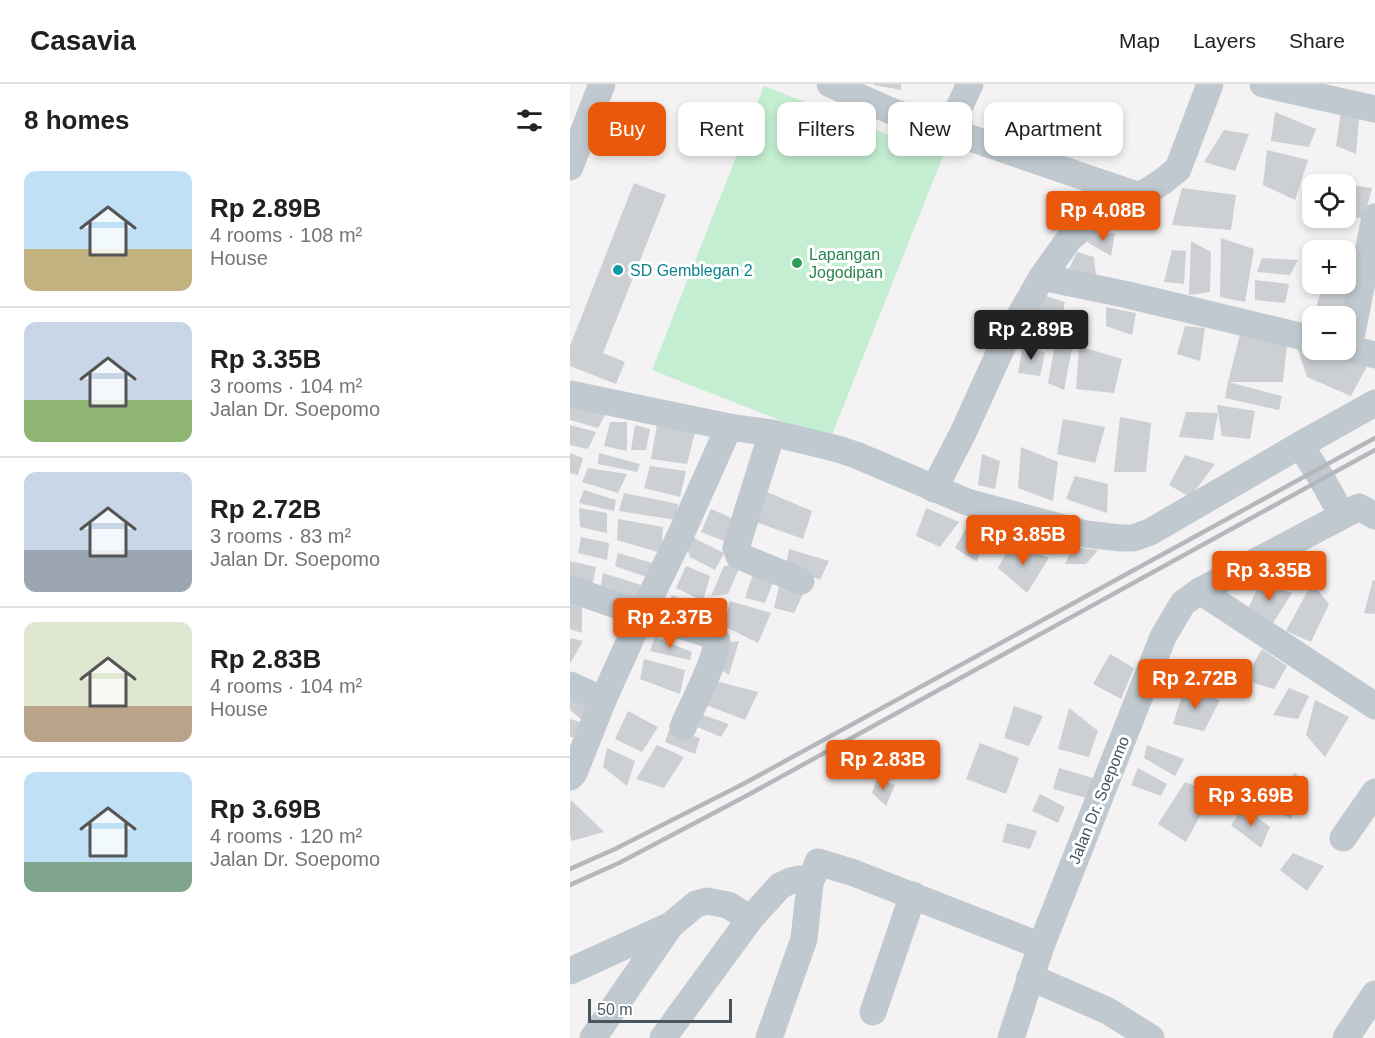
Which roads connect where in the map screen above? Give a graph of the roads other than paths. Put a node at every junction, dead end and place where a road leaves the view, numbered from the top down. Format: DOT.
graph roads {
  1 [pos="602,84"];
  2 [pos="832,84"];
  3 [pos="970,84"];
  4 [pos="1210,84"];
  5 [pos="1263,84"];
  6 [pos="962,102"];
  7 [pos="1375,109"];
  8 [pos="888,110"];
  9 [pos="972,139"];
  10 [pos="570,167"];
  11 [pos="1140,196"];
  12 [pos="1375,217"];
  13 [pos="1042,277"];
  14 [pos="1356,306"];
  15 [pos="1302,337"];
  16 [pos="1356,350"];
  17 [pos="1375,355"];
  18 [pos="570,394"];
  19 [pos="1375,403"];
  20 [pos="729,427"];
  21 [pos="772,433"];
  22 [pos="1300,445"];
  23 [pos="934,489"];
  24 [pos="1363,509"];
  25 [pos="801,581"];
  26 [pos="570,589"];
  27 [pos="1200,591"];
  28 [pos="642,614"];
  29 [pos="570,685"];
  30 [pos="603,700"];
  31 [pos="1375,706"];
  32 [pos="682,727"];
  33 [pos="570,777"];
  34 [pos="1375,792"];
  35 [pos="1343,838"];
  36 [pos="810,883"];
  37 [pos="913,895"];
  38 [pos="750,919"];
  39 [pos="671,925"];
  40 [pos="1041,946"];
  41 [pos="570,971"];
  42 [pos="1030,977"];
  43 [pos="1375,994"];
  44 [pos="873,1012"];
  45 [pos="592,1038"];
  46 [pos="663,1038"];
  47 [pos="769,1038"];
  48 [pos="1011,1038"];
  49 [pos="1151,1038"];
  50 [pos="1346,1038"];
  1 -- 10 [label="street"];
  2 -- 8 [label="street"];
  3 -- 6 [label="street"];
  4 -- 11 [label="street"];
  5 -- 7 [label="street"];
  9 -- 11 [label="street"];
  11 -- 13 [label="street"];
  12 -- 14 [label="street"];
  13 -- 15 [label="street"];
  13 -- 23 [label="street"];
  16 -- 17 [label="street"];
  18 -- 20 [label="street"];
  19 -- 22 [label="street"];
  20 -- 21 [label="street"];
  20 -- 28 [label="street"];
  21 -- 23 [label="street"];
  21 -- 25 [label="street"];
  22 -- 23 [label="street"];
  22 -- 24 [label="street"];
  24 -- 27 [label="street, Jalan Dr. Soepomo"];
  26 -- 28 [label="street"];
  27 -- 31 [label="street"];
  27 -- 40 [label="street, Jalan Dr. Soepomo"];
  28 -- 30 [label="street"];
  28 -- 32 [label="street"];
  29 -- 30 [label="street"];
  30 -- 33 [label="street"];
  34 -- 35 [label="street"];
  36 -- 37 [label="street"];
  36 -- 38 [label="street"];
  36 -- 47 [label="street"];
  37 -- 40 [label="street"];
  37 -- 44 [label="street"];
  38 -- 39 [label="street"];
  38 -- 46 [label="street"];
  39 -- 41 [label="street"];
  39 -- 45 [label="street"];
  40 -- 42 [label="street, Jalan Dr. Soepomo"];
  42 -- 48 [label="street, Jalan Dr. Soepomo"];
  42 -- 49 [label="street"];
  43 -- 50 [label="street"];
}
